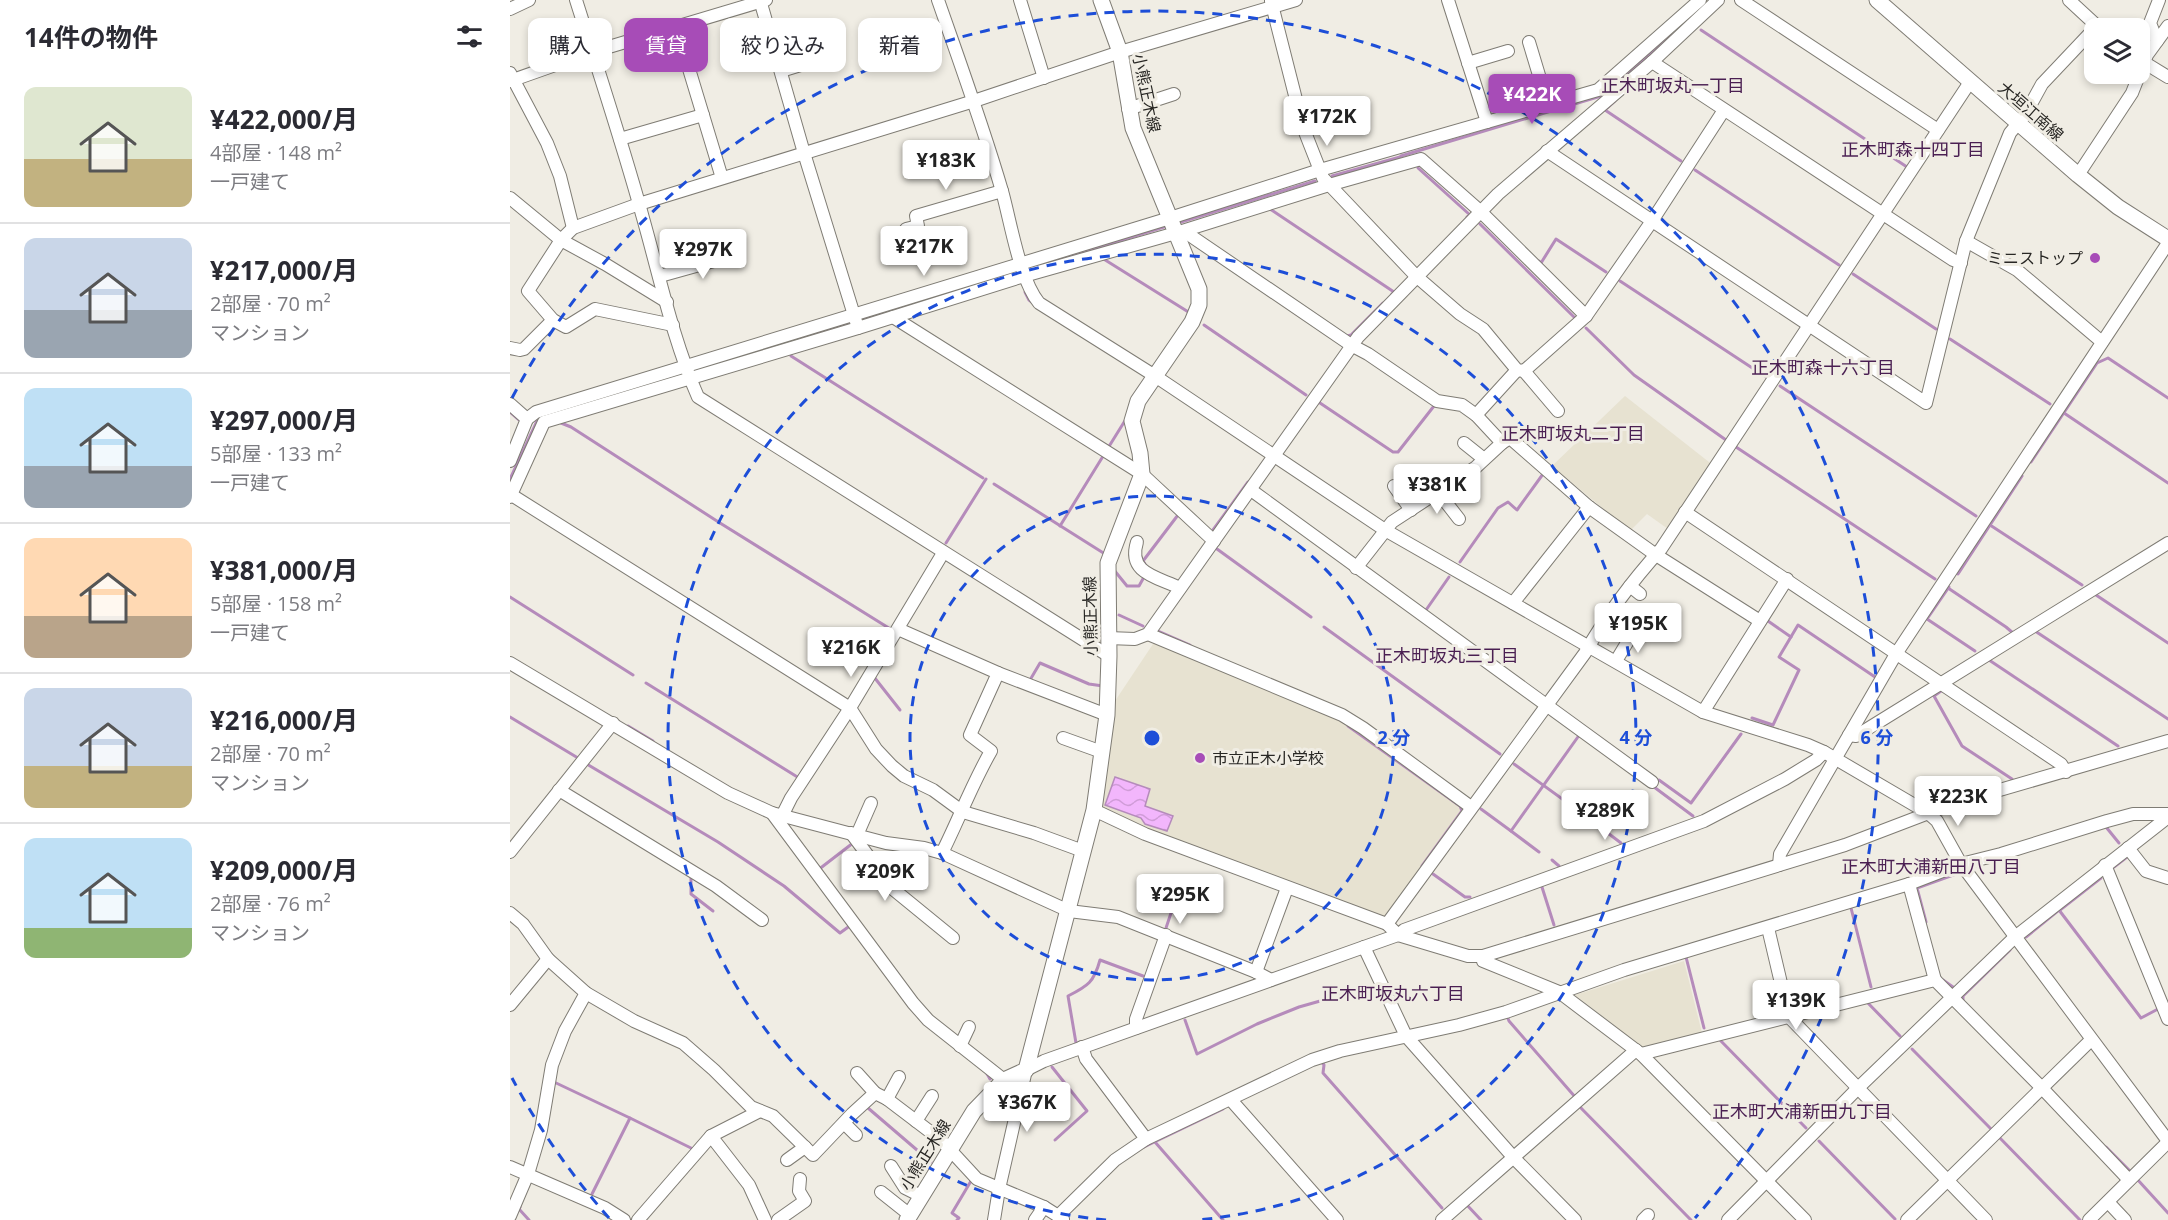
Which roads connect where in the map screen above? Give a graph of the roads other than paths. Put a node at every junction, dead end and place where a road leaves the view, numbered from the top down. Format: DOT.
graph roads {
  1 [pos="529,0"];
  2 [pos="576,0"];
  3 [pos="938,0"];
  4 [pos="1020,0"];
  5 [pos="1101,0"];
  6 [pos="1296,0"];
  7 [pos="1448,0"];
  8 [pos="1700,0"];
  9 [pos="1742,0"];
  10 [pos="1877,0"];
  11 [pos="2069,0"];
  12 [pos="2158,0"];
  13 [pos="762,1"];
  14 [pos="1713,2"];
  15 [pos="1272,3"];
  16 [pos="511,7"];
  17 [pos="582,18"];
  18 [pos="704,18"];
  19 [pos="767,18"];
  20 [pos="2088,18"];
  21 [pos="2168,26"];
  22 [pos="2157,41"];
  23 [pos="1529,42"];
  24 [pos="2084,42"];
  25 [pos="2150,49"];
  26 [pos="1508,51"];
  27 [pos="1120,52"];
  28 [pos="2150,60"];
  29 [pos="1652,62"];
  30 [pos="1468,63"];
  31 [pos="528,72"];
  32 [pos="598,72"];
  33 [pos="690,72"];
  34 [pos="781,72"];
  35 [pos="511,77"];
  36 [pos="2168,77"];
  37 [pos="1044,78"];
  38 [pos="1970,82"];
  39 [pos="2135,84"];
  40 [pos="1173,94"];
  41 [pos="974,101"];
  42 [pos="1548,105"];
  43 [pos="1128,109"];
  44 [pos="1724,110"];
  45 [pos="703,115"];
  46 [pos="1487,122"];
  47 [pos="2017,124"];
  48 [pos="1938,130"];
  49 [pos="620,139"];
  50 [pos="1547,151"];
  51 [pos="804,153"];
  52 [pos="1320,170"];
  53 [pos="2078,175"];
  54 [pos="722,178"];
  55 [pos="1329,185"];
  56 [pos="1002,191"];
  57 [pos="510,198"];
  58 [pos="639,204"];
  59 [pos="1480,211"];
  60 [pos="1882,214"];
  61 [pos="1652,221"];
  62 [pos="1173,226"];
  63 [pos="573,228"];
  64 [pos="906,229"];
  65 [pos="561,240"];
  66 [pos="1966,241"];
  67 [pos="2168,241"];
  68 [pos="739,254"];
  69 [pos="1961,263"];
  70 [pos="1023,270"];
  71 [pos="660,276"];
  72 [pos="1416,276"];
  73 [pos="667,302"];
  74 [pos="854,313"];
  75 [pos="1586,316"];
  76 [pos="893,317"];
  77 [pos="553,320"];
  78 [pos="673,325"];
  79 [pos="1810,326"];
  80 [pos="858,328"];
  81 [pos="2102,342"];
  82 [pos="1351,345"];
  83 [pos="510,348"];
  84 [pos="686,365"];
  85 [pos="1521,370"];
  86 [pos="1155,376"];
  87 [pos="690,378"];
  88 [pos="510,404"];
  89 [pos="1558,411"];
  90 [pos="1476,415"];
  91 [pos="527,419"];
  92 [pos="1464,443"];
  93 [pos="1502,443"];
  94 [pos="1275,456"];
  95 [pos="1484,459"];
  96 [pos="510,461"];
  97 [pos="1142,474"];
  98 [pos="1394,486"];
  99 [pos="1251,490"];
  100 [pos="1438,492"];
  101 [pos="510,495"];
  102 [pos="1589,507"];
  103 [pos="1411,510"];
  104 [pos="1685,512"];
  105 [pos="1459,519"];
  106 [pos="1385,530"];
  107 [pos="1214,541"];
  108 [pos="1137,542"];
  109 [pos="2168,543"];
  110 [pos="943,553"];
  111 [pos="1656,555"];
  112 [pos="1356,568"];
  113 [pos="1787,579"];
  114 [pos="1180,588"];
  115 [pos="1513,603"];
  116 [pos="1761,621"];
  117 [pos="898,629"];
  118 [pos="1634,631"];
  119 [pos="1148,633"];
  120 [pos="1108,638"];
  121 [pos="1589,646"];
  122 [pos="1896,654"];
  123 [pos="1109,656"];
  124 [pos="1616,661"];
  125 [pos="510,663"];
  126 [pos="998,673"];
  127 [pos="1939,684"];
  128 [pos="1547,706"];
  129 [pos="850,708"];
  130 [pos="1703,712"];
  131 [pos="1107,715"];
  132 [pos="613,723"];
  133 [pos="1849,735"];
  134 [pos="1062,738"];
  135 [pos="2168,741"];
  136 [pos="1102,752"];
  137 [pos="1824,752"];
  138 [pos="1836,759"];
  139 [pos="2066,771"];
  140 [pos="1652,782"];
  141 [pos="559,790"];
  142 [pos="871,803"];
  143 [pos="1471,807"];
  144 [pos="1094,810"];
  145 [pos="963,812"];
  146 [pos="1928,813"];
  147 [pos="777,815"];
  148 [pos="2168,815"];
  149 [pos="854,834"];
  150 [pos="2128,848"];
  151 [pos="1083,851"];
  152 [pos="510,852"];
  153 [pos="942,853"];
  154 [pos="1779,864"];
  155 [pos="1960,864"];
  156 [pos="2105,865"];
  157 [pos="2168,878"];
  158 [pos="1909,884"];
  159 [pos="1287,888"];
  160 [pos="1069,911"];
  161 [pos="510,913"];
  162 [pos="762,920"];
  163 [pos="1387,924"];
  164 [pos="1768,928"];
  165 [pos="1166,935"];
  166 [pos="1398,935"];
  167 [pos="2015,937"];
  168 [pos="953,938"];
  169 [pos="1364,947"];
  170 [pos="1483,956"];
  171 [pos="548,959"];
  172 [pos="1256,972"];
  173 [pos="1271,980"];
  174 [pos="1935,980"];
  175 [pos="1559,992"];
  176 [pos="586,993"];
  177 [pos="1953,997"];
  178 [pos="510,1005"];
  179 [pos="1789,1017"];
  180 [pos="2168,1019"];
  181 [pos="969,1027"];
  182 [pos="1136,1028"];
  183 [pos="1406,1036"];
  184 [pos="2091,1040"];
  185 [pos="960,1046"];
  186 [pos="1082,1047"];
  187 [pos="1638,1052"];
  188 [pos="1026,1070"];
  189 [pos="857,1073"];
  190 [pos="899,1077"];
  191 [pos="1004,1080"];
  192 [pos="2041,1087"];
  193 [pos="1858,1088"];
  194 [pos="875,1093"];
  195 [pos="932,1096"];
  196 [pos="887,1099"];
  197 [pos="1231,1100"];
  198 [pos="759,1110"];
  199 [pos="916,1121"];
  200 [pos="844,1123"];
  201 [pos="855,1135"];
  202 [pos="711,1136"];
  203 [pos="1146,1138"];
  204 [pos="2168,1141"];
  205 [pos="805,1147"];
  206 [pos="949,1150"];
  207 [pos="1514,1158"];
  208 [pos="787,1160"];
  209 [pos="891,1166"];
  210 [pos="510,1167"];
  211 [pos="528,1174"];
  212 [pos="800,1179"];
  213 [pos="2129,1180"];
  214 [pos="1768,1181"];
  215 [pos="1946,1181"];
  216 [pos="999,1189"];
  217 [pos="881,1192"];
  218 [pos="921,1196"];
  219 [pos="2108,1202"];
  220 [pos="1044,1207"];
  221 [pos="510,1216"];
  222 [pos="908,1217"];
  223 [pos="1061,1218"];
  224 [pos="624,1220"];
  225 [pos="638,1220"];
  226 [pos="765,1220"];
  227 [pos="778,1220"];
  228 [pos="994,1220"];
  229 [pos="1035,1220"];
  230 [pos="1337,1220"];
  231 [pos="1442,1220"];
  232 [pos="1575,1220"];
  233 [pos="1728,1220"];
  234 [pos="1805,1220"];
  235 [pos="1907,1220"];
  236 [pos="1986,1220"];
  237 [pos="2089,1220"];
  238 [pos="2126,1220"];
  1 -- 16 [label="street"];
  2 -- 17 [label="street"];
  3 -- 41 [label="street"];
  4 -- 37 [label="street"];
  5 -- 27 [label="main road, 小熊正木線"];
  6 -- 15 [label="street"];
  7 -- 30 [label="street"];
  8 -- 42 [label="street"];
  9 -- 48 [label="street"];
  10 -- 38 [label="main road, 大垣江南線"];
  11 -- 20 [label="street"];
  12 -- 22 [label="street"];
  13 -- 18 [label="street"];
  13 -- 19 [label="street"];
  14 -- 29 [label="street"];
  15 -- 27 [label="street"];
  15 -- 52 [label="street"];
  21 -- 22 [label="street"];
  22 -- 25 [label="street"];
  23 -- 42 [label="street"];
  24 -- 47 [label="street"];
  26 -- 30 [label="street"];
  27 -- 37 [label="street"];
  27 -- 43 [label="main road, 小熊正木線"];
  28 -- 36 [label="street"];
  29 -- 44 [label="street"];
  29 -- 50 [label="street"];
  30 -- 46 [label="street"];
  31 -- 35 [label="street"];
  32 -- 49 [label="street"];
  33 -- 45 [label="street"];
  34 -- 51 [label="street"];
  35 -- 63 [label="street"];
  37 -- 41 [label="street"];
  38 -- 47 [label="main road, 大垣江南線"];
  38 -- 48 [label="street"];
  39 -- 53 [label="street"];
  40 -- 43 [label="street"];
  41 -- 51 [label="street"];
  41 -- 56 [label="street"];
  42 -- 46 [label="street"];
  43 -- 62 [label="main road, 小熊正木線"];
  44 -- 60 [label="street"];
  44 -- 61 [label="street"];
  45 -- 49 [label="street"];
  45 -- 54 [label="street"];
  46 -- 52 [label="street"];
  47 -- 53 [label="main road, 大垣江南線"];
  47 -- 66 [label="street"];
  48 -- 60 [label="street"];
  49 -- 58 [label="street"];
  50 -- 59 [label="street"];
  50 -- 61 [label="street"];
  51 -- 54 [label="street"];
  51 -- 74 [label="street"];
  52 -- 55 [label="street"];
  52 -- 62 [label="street"];
  53 -- 67 [label="main road, 大垣江南線"];
  54 -- 58 [label="street"];
  55 -- 59 [label="street"];
  55 -- 62 [label="street"];
  55 -- 72 [label="street"];
  56 -- 64 [label="street"];
  56 -- 70 [label="street"];
  57 -- 65 [label="street"];
  58 -- 63 [label="street"];
  58 -- 71 [label="street"];
  59 -- 72 [label="street"];
  59 -- 75 [label="street"];
  60 -- 69 [label="street"];
  60 -- 79 [label="street"];
  61 -- 75 [label="street"];
  61 -- 79 [label="street"];
  62 -- 70 [label="street"];
  62 -- 82 [label="street"];
  62 -- 86 [label="main road, 小熊正木線"];
  63 -- 65 [label="street"];
  65 -- 73 [label="street"];
  65 -- 77 [label="street"];
  66 -- 69 [label="street"];
  66 -- 81 [label="street"];
  67 -- 81 [label="street"];
  68 -- 71 [label="street"];
  69 -- 79 [label="street"];
  70 -- 74 [label="street"];
  70 -- 76 [label="street"];
  70 -- 86 [label="street"];
  71 -- 73 [label="street"];
  72 -- 82 [label="street"];
  72 -- 85 [label="street"];
  73 -- 78 [label="street"];
  74 -- 80 [label="street"];
  74 -- 84 [label="street"];
  75 -- 85 [label="street"];
  76 -- 80 [label="street"];
  76 -- 97 [label="street"];
  77 -- 78 [label="street"];
  77 -- 83 [label="street"];
  78 -- 84 [label="street"];
  79 -- 104 [label="street"];
  80 -- 87 [label="street"];
  81 -- 122 [label="street"];
  82 -- 90 [label="street"];
  82 -- 94 [label="street"];
  84 -- 87 [label="street"];
  84 -- 91 [label="street"];
  85 -- 89 [label="street"];
  85 -- 90 [label="street"];
  86 -- 94 [label="street"];
  86 -- 97 [label="main road, 小熊正木線"];
  87 -- 101 [label="street"];
  87 -- 110 [label="street"];
  88 -- 91 [label="street"];
  90 -- 93 [label="street"];
  91 -- 96 [label="street"];
  92 -- 95 [label="street"];
  93 -- 95 [label="street"];
  93 -- 102 [label="street"];
  94 -- 99 [label="street"];
  94 -- 106 [label="street"];
  95 -- 100 [label="street"];
  97 -- 107 [label="street"];
  97 -- 120 [label="main road, 小熊正木線"];
  98 -- 103 [label="street"];
  99 -- 107 [label="street"];
  99 -- 112 [label="street"];
  100 -- 103 [label="street"];
  100 -- 105 [label="street"];
  101 -- 129 [label="street"];
  102 -- 111 [label="street"];
  102 -- 115 [label="street"];
  103 -- 106 [label="street"];
  104 -- 111 [label="street"];
  104 -- 113 [label="street"];
  106 -- 112 [label="street"];
  106 -- 115 [label="street"];
  107 -- 114 [label="street"];
  108 -- 114 [label="street"];
  109 -- 127 [label="street"];
  110 -- 117 [label="street"];
  110 -- 123 [label="street"];
  111 -- 116 [label="street"];
  111 -- 121 [label="street"];
  112 -- 128 [label="street"];
  113 -- 116 [label="street"];
  113 -- 122 [label="street"];
  114 -- 119 [label="street"];
  115 -- 121 [label="street"];
  116 -- 130 [label="street"];
  117 -- 126 [label="street"];
  117 -- 129 [label="street"];
  118 -- 124 [label="street"];
  119 -- 120 [label="street"];
  119 -- 143 [label="street"];
  120 -- 123 [label="main road, 小熊正木線"];
  121 -- 124 [label="street"];
  121 -- 128 [label="street"];
  122 -- 127 [label="street"];
  122 -- 133 [label="street"];
  123 -- 131 [label="main road, 小熊正木線"];
  124 -- 130 [label="street"];
  125 -- 132 [label="street"];
  126 -- 131 [label="street"];
  126 -- 145 [label="street"];
  127 -- 133 [label="street"];
  127 -- 139 [label="street"];
  128 -- 140 [label="street"];
  128 -- 143 [label="street"];
  129 -- 145 [label="street"];
  129 -- 147 [label="street"];
  130 -- 137 [label="street"];
  131 -- 136 [label="main road, 小熊正木線"];
  132 -- 141 [label="street"];
  132 -- 147 [label="street"];
  133 -- 138 [label="street"];
  134 -- 136 [label="street"];
  135 -- 139 [label="street"];
  136 -- 144 [label="main road, 小熊正木線"];
  137 -- 138 [label="street"];
  137 -- 166 [label="street"];
  138 -- 146 [label="street"];
  138 -- 154 [label="street"];
  139 -- 146 [label="street"];
  141 -- 152 [label="street"];
  141 -- 162 [label="street"];
  142 -- 149 [label="street"];
  143 -- 163 [label="street"];
  144 -- 151 [label="main road, 小熊正木線"];
  144 -- 159 [label="street"];
  145 -- 151 [label="street"];
  145 -- 153 [label="street"];
  146 -- 154 [label="street"];
  146 -- 155 [label="street"];
  147 -- 149 [label="street"];
  147 -- 185 [label="street"];
  148 -- 150 [label="street"];
  148 -- 155 [label="street"];
  149 -- 153 [label="street"];
  149 -- 168 [label="street"];
  150 -- 156 [label="street"];
  150 -- 157 [label="street"];
  151 -- 160 [label="main road, 小熊正木線"];
  153 -- 160 [label="street"];
  154 -- 170 [label="street"];
  155 -- 158 [label="street"];
  155 -- 167 [label="street"];
  156 -- 167 [label="street"];
  156 -- 180 [label="street"];
  158 -- 164 [label="street"];
  158 -- 174 [label="street"];
  159 -- 163 [label="street"];
  159 -- 172 [label="street"];
  160 -- 165 [label="street"];
  160 -- 188 [label="main road, 小熊正木線"];
  161 -- 171 [label="street"];
  163 -- 166 [label="street"];
  164 -- 175 [label="street"];
  164 -- 179 [label="street"];
  165 -- 172 [label="street"];
  165 -- 182 [label="street"];
  166 -- 169 [label="street"];
  166 -- 170 [label="street"];
  167 -- 177 [label="street"];
  167 -- 184 [label="street"];
  169 -- 173 [label="street"];
  169 -- 183 [label="street"];
  170 -- 175 [label="street"];
  171 -- 176 [label="street"];
  171 -- 178 [label="street"];
  172 -- 173 [label="street"];
  173 -- 182 [label="street"];
  174 -- 177 [label="street"];
  174 -- 179 [label="street"];
  175 -- 183 [label="street"];
  175 -- 187 [label="street"];
  176 -- 198 [label="street"];
  176 -- 211 [label="street"];
  177 -- 192 [label="street"];
  177 -- 193 [label="street"];
  179 -- 187 [label="street"];
  179 -- 193 [label="street"];
  181 -- 185 [label="street"];
  182 -- 186 [label="street"];
  183 -- 197 [label="street"];
  183 -- 207 [label="street"];
  184 -- 192 [label="street"];
  184 -- 204 [label="street"];
  185 -- 191 [label="street"];
  186 -- 188 [label="street"];
  186 -- 203 [label="street"];
  187 -- 207 [label="street"];
  187 -- 214 [label="street"];
  188 -- 191 [label="main road, 小熊正木線"];
  188 -- 216 [label="street"];
  189 -- 194 [label="street"];
  190 -- 196 [label="street"];
  191 -- 206 [label="main road, 小熊正木線"];
  192 -- 213 [label="street"];
  192 -- 215 [label="street"];
  193 -- 214 [label="street"];
  193 -- 215 [label="street"];
  194 -- 196 [label="street"];
  194 -- 200 [label="street"];
  195 -- 199 [label="street"];
  196 -- 199 [label="street"];
  197 -- 203 [label="street"];
  197 -- 230 [label="street"];
  198 -- 202 [label="street"];
  198 -- 205 [label="street"];
  199 -- 206 [label="street"];
  200 -- 201 [label="street"];
  200 -- 205 [label="street"];
  202 -- 225 [label="street"];
  202 -- 226 [label="street"];
  203 -- 223 [label="street"];
  204 -- 213 [label="street"];
  205 -- 208 [label="street"];
  206 -- 216 [label="street"];
  206 -- 218 [label="main road, 小熊正木線"];
  207 -- 231 [label="street"];
  207 -- 232 [label="street"];
  209 -- 218 [label="street"];
  210 -- 211 [label="street"];
  211 -- 221 [label="street"];
  211 -- 224 [label="street"];
  212 -- 227 [label="street"];
  213 -- 219 [label="street"];
  214 -- 233 [label="street"];
  214 -- 234 [label="street"];
  215 -- 235 [label="street"];
  215 -- 236 [label="street"];
  216 -- 220 [label="street"];
  216 -- 228 [label="street"];
  217 -- 222 [label="street"];
  218 -- 222 [label="main road, 小熊正木線"];
  219 -- 237 [label="street"];
  219 -- 238 [label="street"];
  220 -- 223 [label="street"];
  220 -- 229 [label="street"];
}
